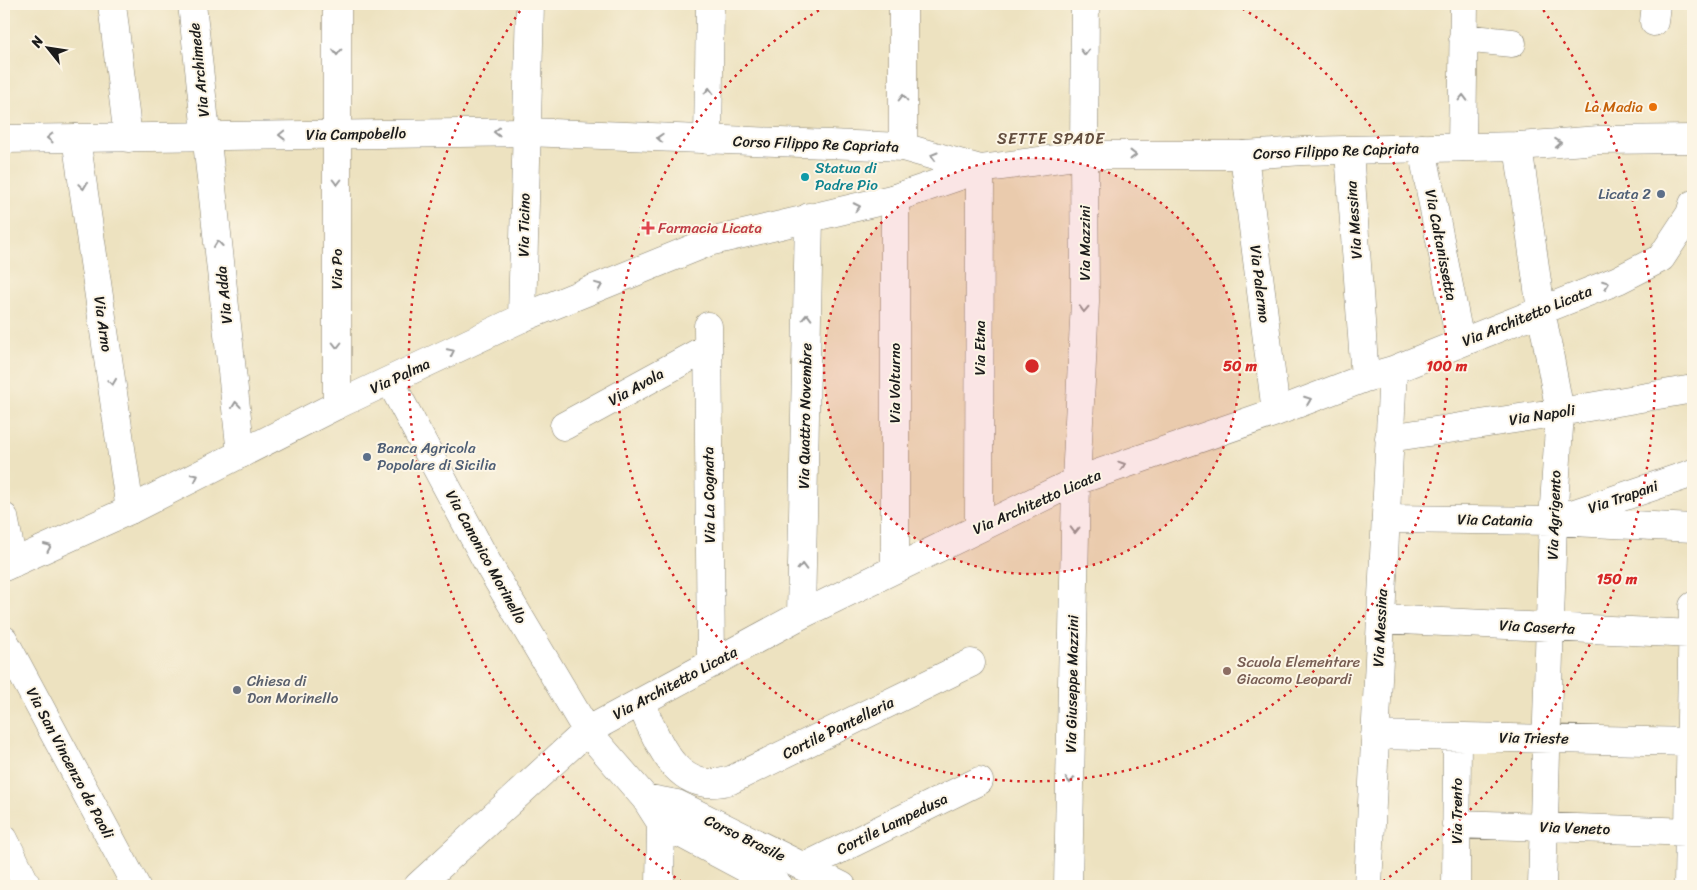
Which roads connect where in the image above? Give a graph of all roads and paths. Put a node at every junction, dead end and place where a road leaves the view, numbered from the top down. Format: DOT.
graph roads {
  1 [pos="112,4"];
  2 [pos="192,4"];
  3 [pos="337,4"];
  4 [pos="530,4"];
  5 [pos="710,4"];
  6 [pos="903,4"];
  7 [pos="1085,4"];
  8 [pos="1464,4"];
  9 [pos="1463,38"];
  10 [pos="1512,43"];
  11 [pos="527,132"];
  12 [pos="337,134"];
  13 [pos="206,136"];
  14 [pos="76,138"];
  15 [pos="128,138"];
  16 [pos="4,139"];
  17 [pos="1693,139"];
  18 [pos="708,140"];
  19 [pos="1518,146"];
  20 [pos="903,147"];
  21 [pos="1462,147"];
  22 [pos="1422,148"];
  23 [pos="1349,152"];
  24 [pos="1084,155"];
  25 [pos="1244,155"];
  26 [pos="980,169"];
  27 [pos="895,198"];
  28 [pos="1693,204"];
  29 [pos="809,217"];
  30 [pos="1541,310"];
  31 [pos="522,318"];
  32 [pos="708,337"];
  33 [pos="1460,342"];
  34 [pos="1392,370"];
  35 [pos="1365,378"];
  36 [pos="390,381"];
  37 [pos="1693,389"];
  38 [pos="337,405"];
  39 [pos="1276,412"];
  40 [pos="1560,412"];
  41 [pos="564,426"];
  42 [pos="1389,438"];
  43 [pos="241,454"];
  44 [pos="1693,474"];
  45 [pos="1076,481"];
  46 [pos="130,510"];
  47 [pos="4,517"];
  48 [pos="1386,519"];
  49 [pos="1553,521"];
  50 [pos="979,528"];
  51 [pos="1693,528"];
  52 [pos="8,565"];
  53 [pos="895,568"];
  54 [pos="1693,606"];
  55 [pos="801,615"];
  56 [pos="1381,619"];
  57 [pos="1551,627"];
  58 [pos="1693,634"];
  59 [pos="4,640"];
  60 [pos="971,663"];
  61 [pos="711,664"];
  62 [pos="640,702"];
  63 [pos="587,731"];
  64 [pos="1375,734"];
  65 [pos="1457,737"];
  66 [pos="1547,738"];
  67 [pos="1692,742"];
  68 [pos="979,781"];
  69 [pos="645,798"];
  70 [pos="661,823"];
  71 [pos="1456,824"];
  72 [pos="1544,826"];
  73 [pos="1691,832"];
  74 [pos="4,839"];
  75 [pos="804,867"];
  76 [pos="27,886"];
  77 [pos="136,886"];
  78 [pos="418,886"];
  79 [pos="660,886"];
  80 [pos="780,886"];
  81 [pos="842,886"];
  82 [pos="1068,886"];
  83 [pos="1368,886"];
  84 [pos="1456,886"];
  85 [pos="1542,886"];
  86 [pos="1688,886"];
  1 -- 15 [label="street"];
  2 -- 13 [label="street, Via Archimede"];
  3 -- 12 [label="street, Via Po, one-way"];
  4 -- 11 [label="street, Via Ticino"];
  18 -- 5 [label="street, one-way"];
  20 -- 6 [label="street, one-way"];
  7 -- 24 [label="street, Via Mazzini, one-way"];
  8 -- 9 [label="street"];
  9 -- 10 [label="street"];
  21 -- 9 [label="street, one-way"];
  11 -- 12 [label="street, Via Campobello, one-way"];
  18 -- 11 [label="street, Via Campobello, one-way"];
  11 -- 31 [label="street, Via Ticino"];
  12 -- 13 [label="street, Via Campobello, one-way"];
  12 -- 38 [label="street, Via Po, one-way"];
  13 -- 15 [label="street, Via Campobello"];
  43 -- 13 [label="street, Via Adda, one-way"];
  14 -- 15 [label="street, Via Campobello"];
  14 -- 16 [label="street, Via Campobello, one-way"];
  14 -- 46 [label="street, Via Arno, one-way"];
  19 -- 17 [label="street, Corso Filippo Re Capriata, one-way"];
  18 -- 20 [label="street, Corso Filippo Re Capriata"];
  19 -- 21 [label="street, Corso Filippo Re Capriata"];
  19 -- 30 [label="street, Via Agrigento"];
  26 -- 20 [label="street, Corso Filippo Re Capriata, one-way"];
  21 -- 22 [label="street, Corso Filippo Re Capriata"];
  22 -- 23 [label="street, Corso Filippo Re Capriata"];
  22 -- 33 [label="street, Via Caltanissetta"];
  23 -- 25 [label="street, Corso Filippo Re Capriata"];
  23 -- 35 [label="street, Via Messina"];
  24 -- 25 [label="street, Corso Filippo Re Capriata, one-way"];
  24 -- 26 [label="street, Corso Filippo Re Capriata"];
  24 -- 45 [label="street, Via Mazzini, one-way"];
  25 -- 39 [label="street, Via Palermo"];
  26 -- 27 [label="street, Corso Filippo Re Capriata"];
  26 -- 50 [label="street, Via Etna"];
  29 -- 27 [label="street, Corso Filippo Re Capriata, one-way"];
  27 -- 53 [label="street, Via Volturno"];
  30 -- 28 [label="street, Via Architetto Licata, one-way"];
  31 -- 29 [label="street, Via Palma, one-way"];
  55 -- 29 [label="street, Via Quattro Novembre, one-way"];
  30 -- 33 [label="street, Via Architetto Licata"];
  30 -- 40 [label="street, Via Agrigento"];
  36 -- 31 [label="street, Via Palma, one-way"];
  32 -- 41 [label="street, Via Avola"];
  32 -- 61 [label="street, Via La Cognata"];
  33 -- 34 [label="street, Via Architetto Licata"];
  34 -- 35 [label="street, Via Architetto Licata"];
  34 -- 42 [label="street, Via Messina"];
  39 -- 35 [label="street, Via Architetto Licata, one-way"];
  36 -- 38 [label="street, Via Palma"];
  36 -- 63 [label="street, Via Canonico Morinello"];
  37 -- 40 [label="street, Via Napoli"];
  38 -- 43 [label="street, Via Palma"];
  45 -- 39 [label="street, Via Architetto Licata, one-way"];
  40 -- 42 [label="street, Via Napoli"];
  40 -- 49 [label="street, Via Agrigento"];
  42 -- 48 [label="street, Via Messina"];
  46 -- 43 [label="street, Via Palma, one-way"];
  44 -- 49 [label="street, Via Trapani"];
  45 -- 50 [label="street, Via Architetto Licata"];
  45 -- 82 [label="street, Via Giuseppe Mazzini, one-way"];
  52 -- 46 [label="street, Via Palma, one-way"];
  47 -- 52 [label="street"];
  48 -- 49 [label="street, Via Catania"];
  48 -- 56 [label="street, Via Messina"];
  49 -- 51 [label="street, Via Catania"];
  49 -- 57 [label="street, Via Agrigento"];
  50 -- 53 [label="street, Via Architetto Licata"];
  53 -- 55 [label="street, Via Architetto Licata"];
  54 -- 58 [label="street"];
  55 -- 61 [label="street, Via Architetto Licata"];
  56 -- 57 [label="street, Via Caserta"];
  56 -- 64 [label="street, Via Messina"];
  57 -- 58 [label="street, Via Caserta"];
  57 -- 66 [label="street, Via Agrigento"];
  58 -- 67 [label="street"];
  59 -- 77 [label="street, Via San Vincenzo de Paoli"];
  60 -- 62 [label="street, Cortile Pantelleria"];
  61 -- 62 [label="street, Via Architetto Licata"];
  62 -- 63 [label="street, Via Architetto Licata"];
  63 -- 69 [label="street, Corso Brasile"];
  63 -- 78 [label="street, Via Architetto Licata"];
  64 -- 65 [label="street, Via Trieste"];
  64 -- 83 [label="street, Via Messina"];
  65 -- 66 [label="street, Via Trieste"];
  65 -- 71 [label="street, Via Trento"];
  66 -- 67 [label="street, Via Trieste"];
  66 -- 72 [label="street, Via Agrigento"];
  67 -- 73 [label="street"];
  68 -- 75 [label="street, Cortile Lampedusa"];
  69 -- 70 [label="street, Corso Brasile"];
  69 -- 75 [label="street, Corso Brasile"];
  70 -- 79 [label="street"];
  70 -- 80 [label="street, Corso Brasile"];
  71 -- 72 [label="street, Via Veneto"];
  71 -- 84 [label="street, Via Trento"];
  72 -- 73 [label="street, Via Veneto"];
  72 -- 85 [label="street, Via Agrigento"];
  73 -- 86 [label="street"];
  74 -- 76 [label="street"];
  75 -- 81 [label="street, Corso Brasile"];
}
